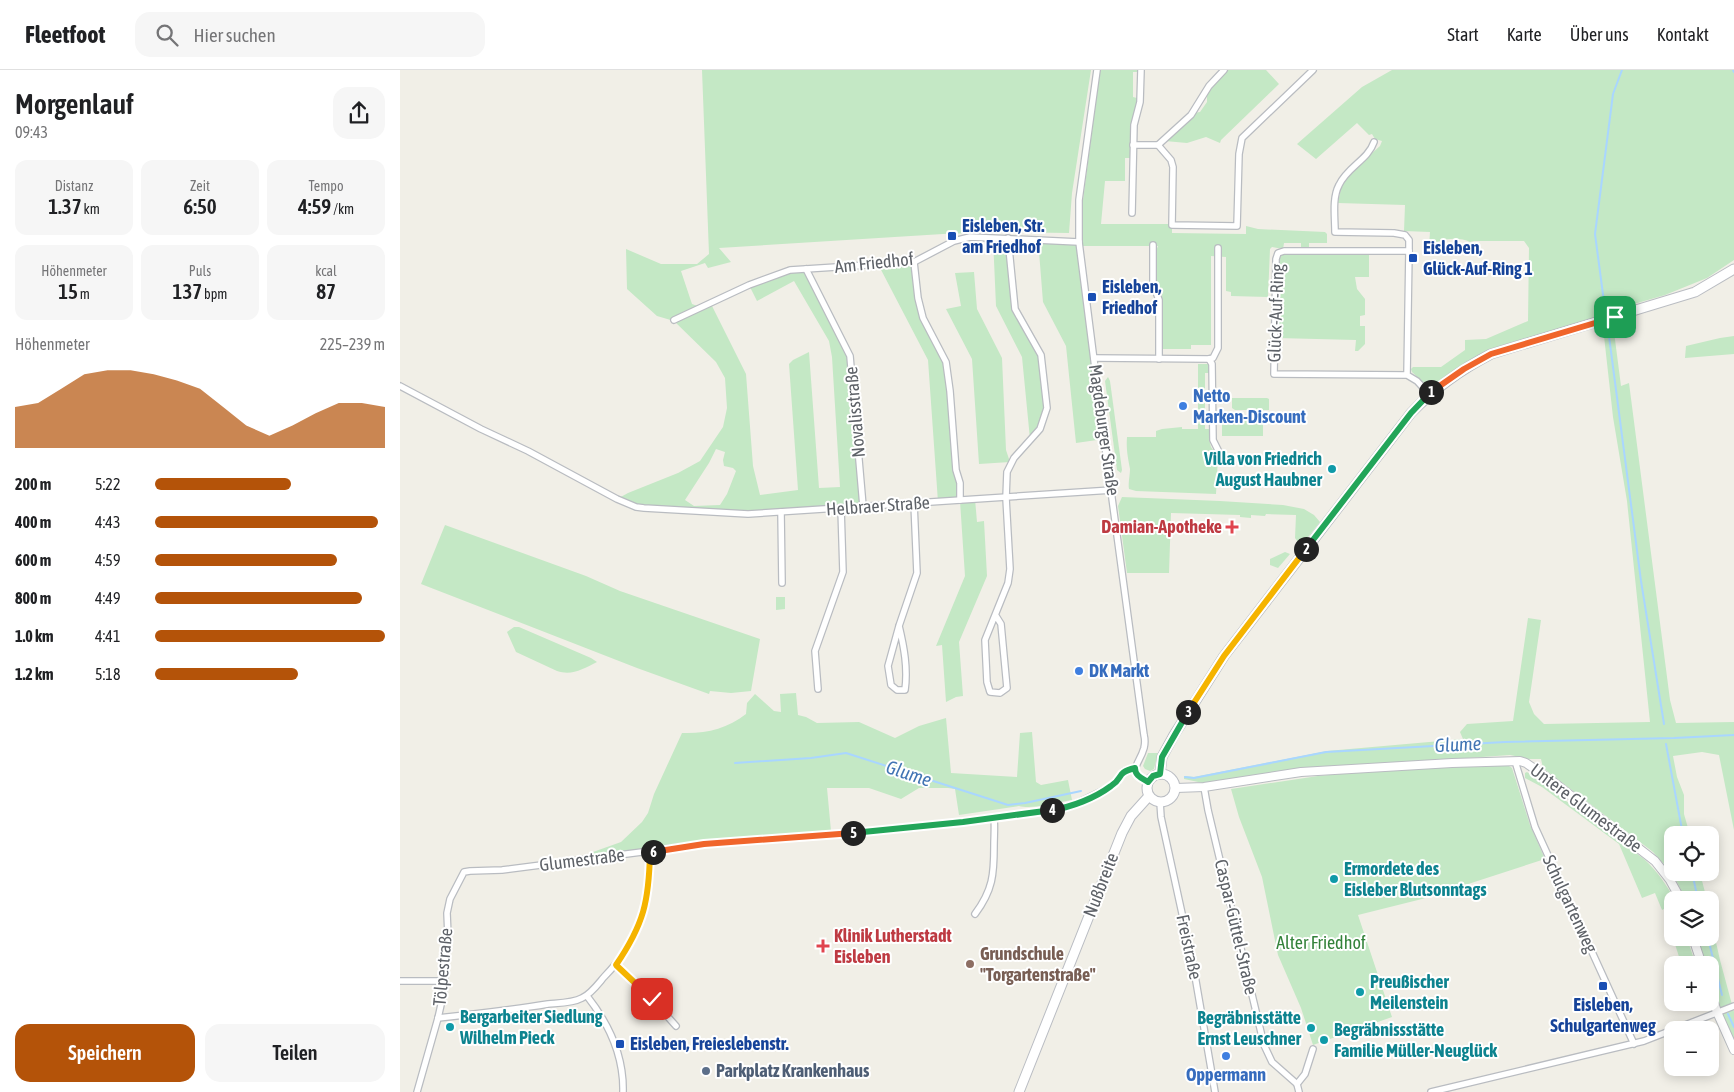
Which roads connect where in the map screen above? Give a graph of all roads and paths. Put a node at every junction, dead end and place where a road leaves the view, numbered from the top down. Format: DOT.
graph roads {
  1 [pos="1097,70"];
  2 [pos="1141,70"];
  3 [pos="1224,70"];
  4 [pos="1313,70"];
  5 [pos="1374,142"];
  6 [pos="1133,145"];
  7 [pos="1158,145"];
  8 [pos="1132,213"];
  9 [pos="1008,238"];
  10 [pos="1079,242"];
  11 [pos="1153,245"];
  12 [pos="1218,248"];
  13 [pos="1409,251"];
  14 [pos="914,262"];
  15 [pos="806,269"];
  16 [pos="1734,269"];
  17 [pos="674,320"];
  18 [pos="1094,358"];
  19 [pos="1159,359"];
  20 [pos="1211,359"];
  21 [pos="1407,375"];
  22 [pos="400,386"];
  23 [pos="1429,394"];
  24 [pos="1220,454"];
  25 [pos="1112,490"];
  26 [pos="1006,498"];
  27 [pos="960,500"];
  28 [pos="914,503"];
  29 [pos="863,506"];
  30 [pos="841,508"];
  31 [pos="781,512"];
  32 [pos="782,583"];
  33 [pos="996,616"];
  34 [pos="899,626"];
  35 [pos="818,688"];
  36 [pos="1515,760"];
  37 [pos="1135,768"];
  38 [pos="1160,774"];
  39 [pos="1148,782"];
  40 [pos="1204,787"];
  41 [pos="1176,788"];
  42 [pos="1149,796"];
  43 [pos="1160,802"];
  44 [pos="994,818"];
  45 [pos="650,852"];
  46 [pos="464,872"];
  47 [pos="1676,891"];
  48 [pos="975,914"];
  49 [pos="616,965"];
  50 [pos="444,981"];
  51 [pos="400,982"];
  52 [pos="587,996"];
  53 [pos="1733,1006"];
  54 [pos="1720,1011"];
  55 [pos="438,1018"];
  56 [pos="676,1026"];
  57 [pos="1634,1044"];
  58 [pos="1313,1049"];
  59 [pos="1734,1050"];
  60 [pos="1297,1084"];
  61 [pos="417,1092"];
  62 [pos="623,1092"];
  63 [pos="1019,1092"];
  64 [pos="1215,1092"];
  65 [pos="1300,1092"];
  66 [pos="1431,1092"];
  1 -- 10 [label="street, Magdeburger Straße"];
  2 -- 6 [label="street"];
  3 -- 7 [label="street"];
  4 -- 7 [label="street"];
  5 -- 13 [label="street"];
  6 -- 7 [label="street"];
  6 -- 8 [label="street"];
  9 -- 10 [label="street, Am Friedhof"];
  9 -- 14 [label="street, Am Friedhof"];
  9 -- 26 [label="street"];
  10 -- 18 [label="street, Magdeburger Straße"];
  11 -- 19 [label="street"];
  12 -- 20 [label="street"];
  13 -- 21 [label="street"];
  13 -- 21 [label="street, Glück-Auf-Ring"];
  14 -- 15 [label="street, Am Friedhof"];
  14 -- 27 [label="street"];
  15 -- 17 [label="street, Am Friedhof"];
  15 -- 29 [label="street, Novalisstraße"];
  16 -- 23 [label="main road"];
  18 -- 19 [label="street"];
  18 -- 25 [label="street, Magdeburger Straße"];
  19 -- 20 [label="street"];
  20 -- 24 [label="street"];
  21 -- 23 [label="street"];
  22 -- 31 [label="street, Helbraer Straße"];
  23 -- 38 [label="main road"];
  25 -- 26 [label="street, Helbraer Straße"];
  25 -- 37 [label="street, Magdeburger Straße"];
  26 -- 27 [label="street, Helbraer Straße"];
  26 -- 33 [label="street"];
  27 -- 28 [label="street, Helbraer Straße"];
  28 -- 29 [label="street, Helbraer Straße"];
  28 -- 34 [label="street"];
  29 -- 30 [label="street, Helbraer Straße"];
  30 -- 31 [label="street, Helbraer Straße"];
  30 -- 35 [label="street"];
  31 -- 32 [label="street"];
  33 -- 33 [label="street"];
  34 -- 34 [label="street"];
  36 -- 40 [label="street, Untere Glumestraße"];
  36 -- 47 [label="street, Untere Glumestraße"];
  36 -- 57 [label="street, Schulgartenweg"];
  37 -- 39 [label="street"];
  37 -- 44 [label="street, Glumestraße"];
  38 -- 39 [label="main road"];
  38 -- 41 [label="main road"];
  39 -- 42 [label="main road"];
  40 -- 41 [label="street"];
  40 -- 60 [label="street, Caspar-Güttel-Straße"];
  41 -- 43 [label="main road"];
  42 -- 43 [label="main road"];
  42 -- 63 [label="main road, Nußbreite"];
  43 -- 64 [label="street, Freistraße"];
  44 -- 45 [label="street, Glumestraße"];
  44 -- 48 [label="street"];
  45 -- 46 [label="street, Glumestraße"];
  45 -- 49 [label="street"];
  46 -- 50 [label="street, Tölpestraße"];
  49 -- 52 [label="street"];
  49 -- 56 [label="street"];
  50 -- 51 [label="street"];
  50 -- 55 [label="street, Tölpestraße"];
  52 -- 55 [label="street"];
  52 -- 62 [label="street"];
  53 -- 54 [label="street"];
  54 -- 57 [label="street"];
  54 -- 59 [label="street"];
  55 -- 61 [label="street, Tölpestraße"];
  57 -- 66 [label="street"];
  58 -- 60 [label="street"];
  60 -- 65 [label="street"];
}
